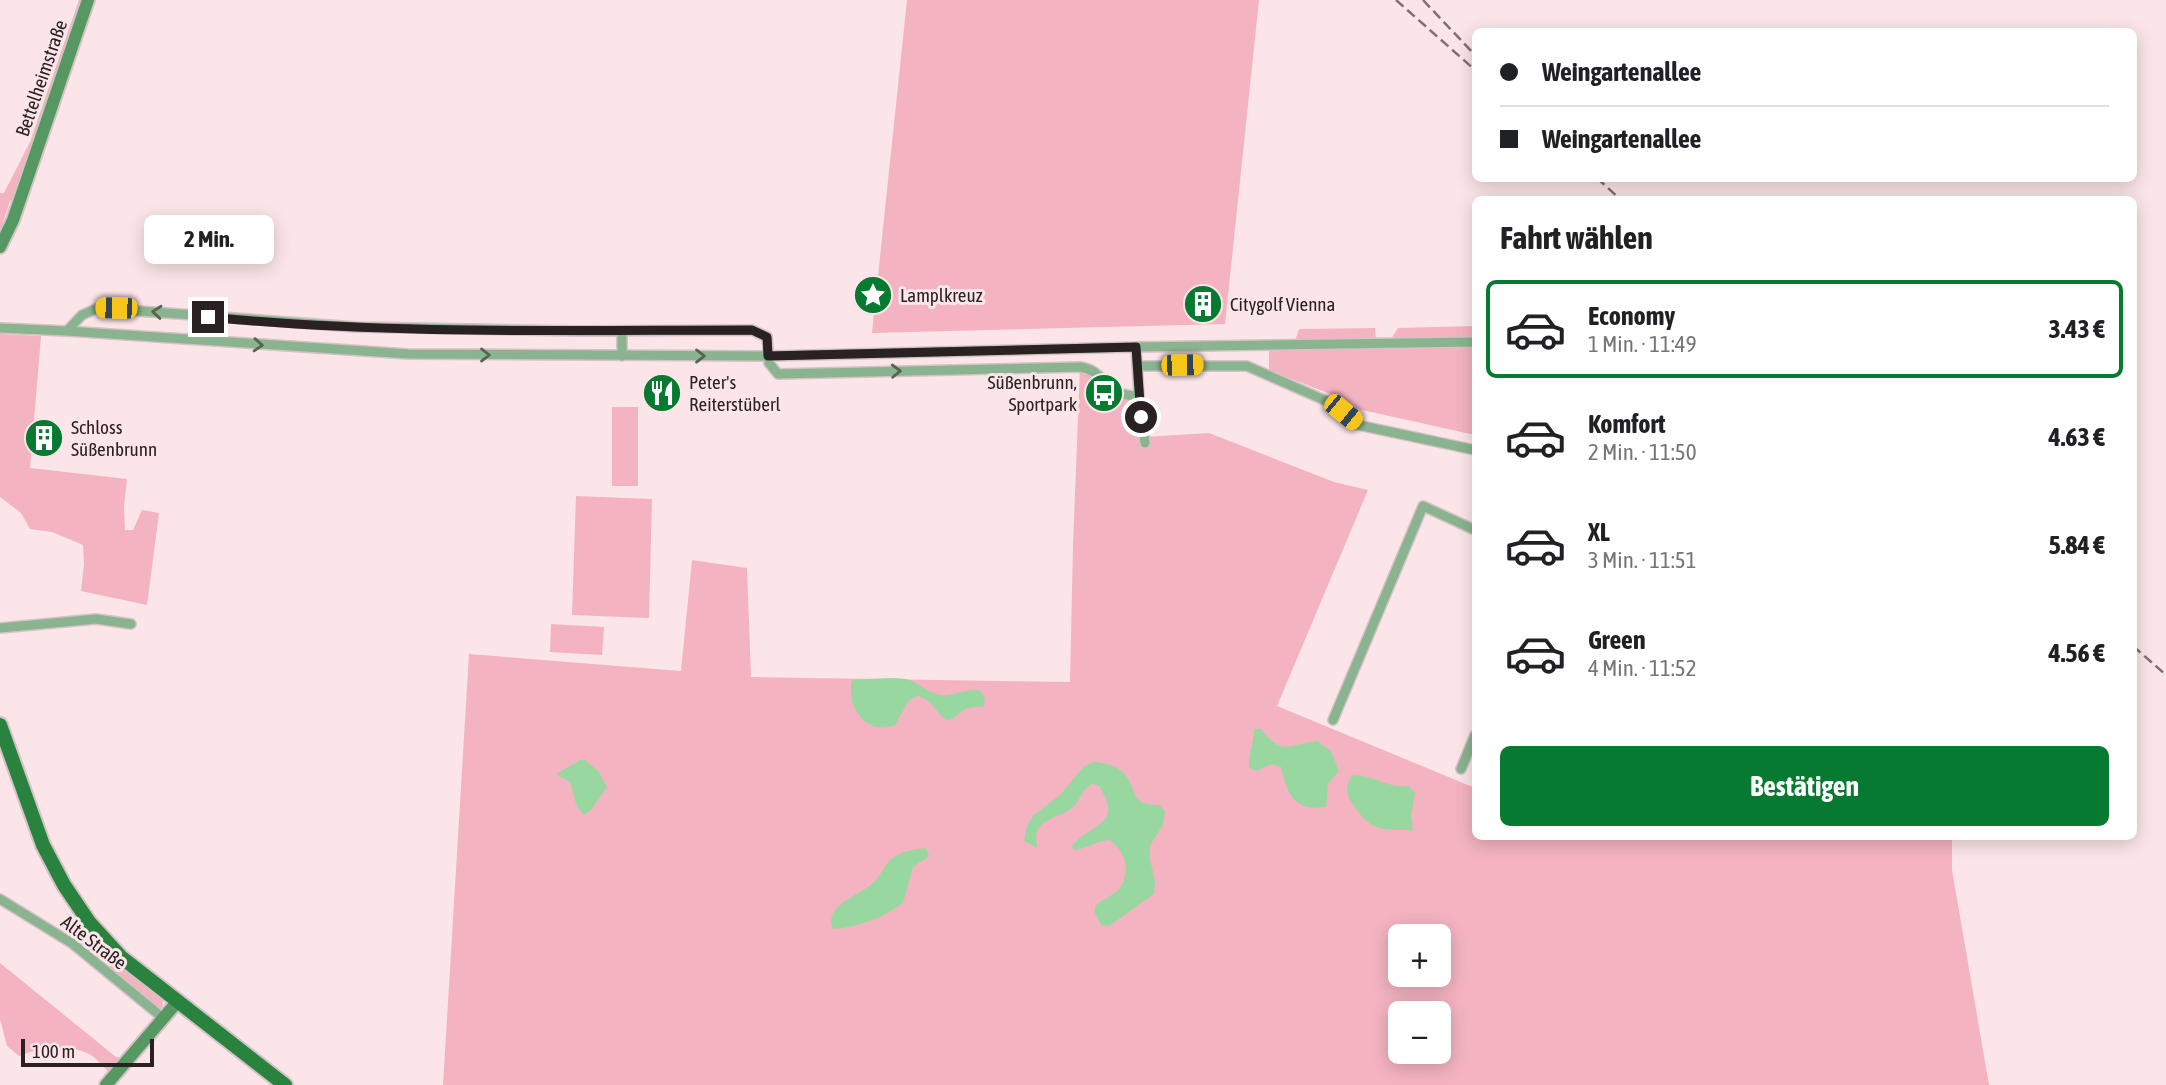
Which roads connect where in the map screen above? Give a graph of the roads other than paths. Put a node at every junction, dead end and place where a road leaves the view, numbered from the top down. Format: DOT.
graph roads {
  1 [pos="88,0"];
  2 [pos="0,247"];
  3 [pos="0,328"];
  4 [pos="67,331"];
  5 [pos="622,331"];
  6 [pos="1472,342"];
  7 [pos="1136,347"];
  8 [pos="857,353"];
  9 [pos="622,356"];
  10 [pos="768,356"];
  11 [pos="1138,366"];
  12 [pos="857,372"];
  13 [pos="1139,396"];
  14 [pos="1144,443"];
  15 [pos="1472,449"];
  16 [pos="1472,529"];
  17 [pos="131,624"];
  18 [pos="0,628"];
  19 [pos="1333,720"];
  20 [pos="1,728"];
  21 [pos="1472,742"];
  22 [pos="1461,769"];
  23 [pos="0,899"];
  24 [pos="89,922"];
  25 [pos="73,944"];
  26 [pos="178,1001"];
  27 [pos="162,1020"];
  28 [pos="106,1085"];
  29 [pos="285,1085"];
  1 -- 2 [label="street, Bettelheimstraße"];
  3 -- 4 [label="street"];
  5 -- 4 [label="street, one-way"];
  4 -- 9 [label="street, one-way"];
  5 -- 9 [label="street"];
  5 -- 10 [label="street"];
  6 -- 7 [label="street"];
  7 -- 8 [label="street"];
  7 -- 11 [label="street"];
  8 -- 10 [label="street"];
  8 -- 12 [label="street"];
  9 -- 10 [label="street, one-way"];
  10 -- 12 [label="street"];
  11 -- 13 [label="street"];
  11 -- 15 [label="street"];
  12 -- 13 [label="street, one-way"];
  13 -- 14 [label="street"];
  16 -- 19 [label="street"];
  17 -- 18 [label="street"];
  20 -- 24 [label="main road"];
  21 -- 22 [label="street"];
  23 -- 25 [label="street, Alte Straße"];
  24 -- 25 [label="street"];
  24 -- 26 [label="main road"];
  25 -- 27 [label="street, Alte Straße"];
  26 -- 27 [label="street"];
  26 -- 29 [label="main road"];
  27 -- 28 [label="street"];
}
